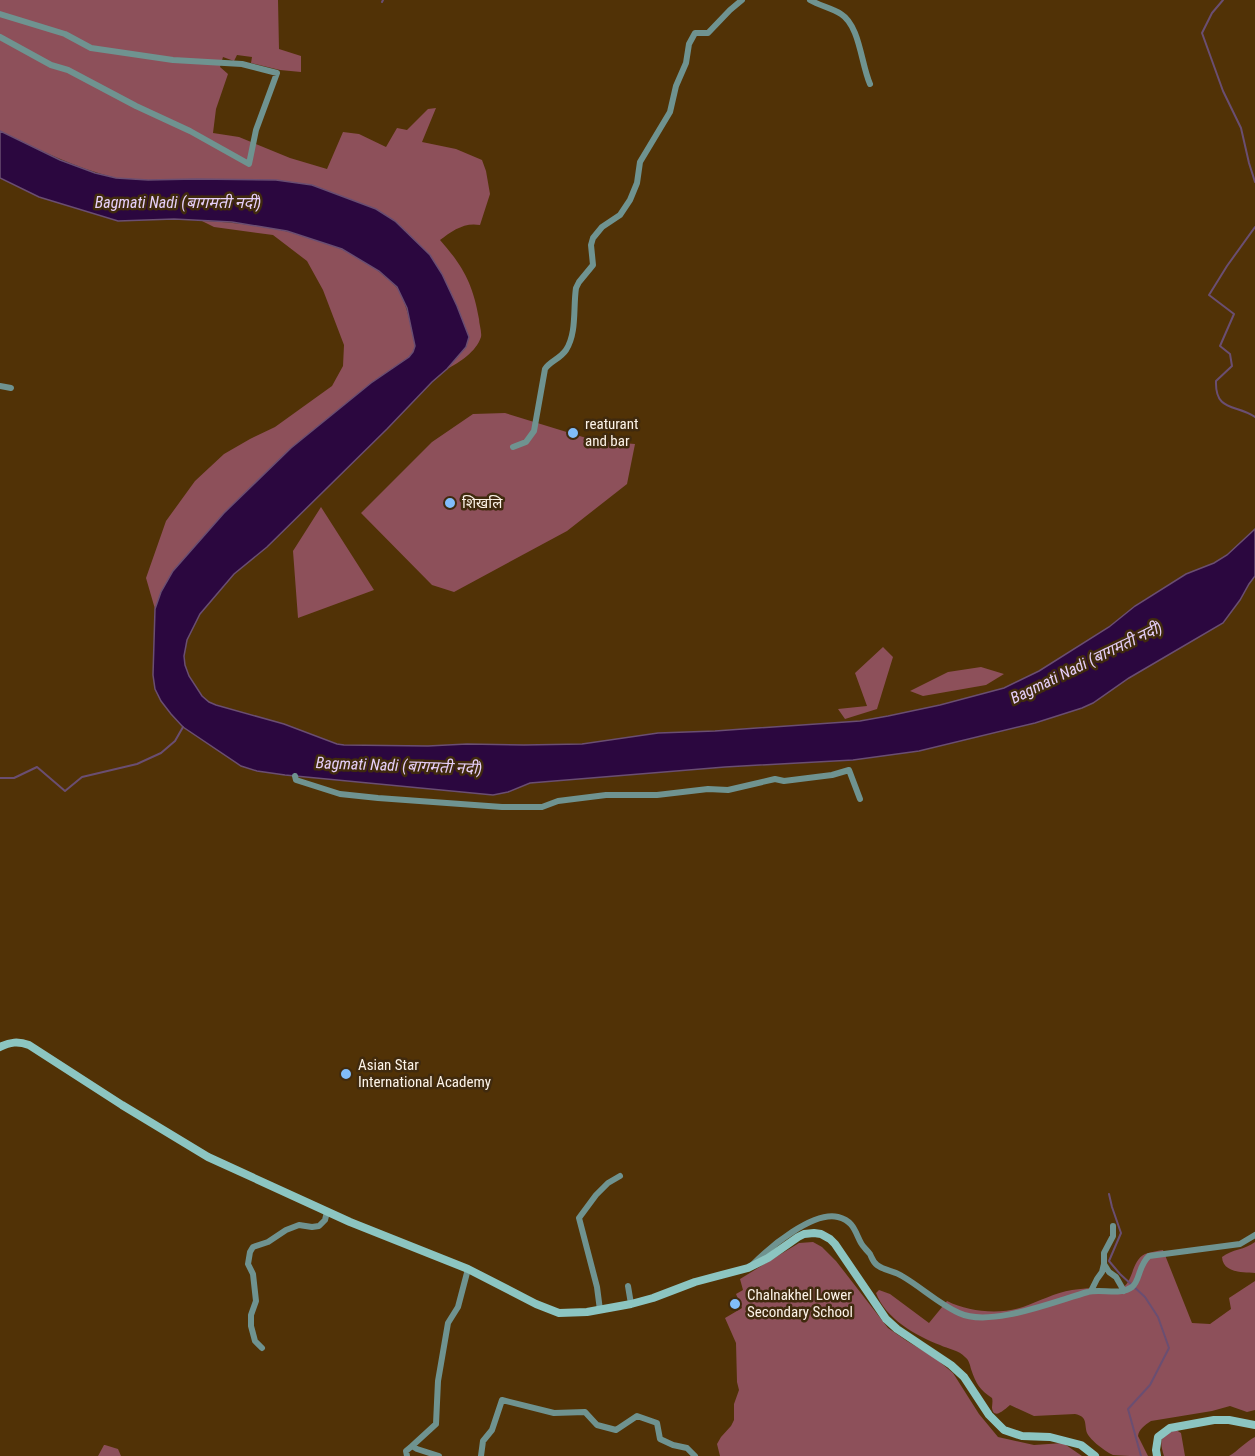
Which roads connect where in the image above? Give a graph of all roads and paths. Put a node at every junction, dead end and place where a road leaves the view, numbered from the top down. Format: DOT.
graph roads {
  1 [pos="742,0"];
  2 [pos="810,0"];
  3 [pos="0,14"];
  4 [pos="0,38"];
  5 [pos="870,84"];
  6 [pos="0,386"];
  7 [pos="11,388"];
  8 [pos="513,447"];
  9 [pos="296,776"];
  10 [pos="860,799"];
  11 [pos="0,1047"];
  12 [pos="620,1176"];
  13 [pos="327,1212"];
  14 [pos="1113,1226"];
  15 [pos="1255,1235"];
  16 [pos="1104,1264"];
  17 [pos="748,1268"];
  18 [pos="468,1269"];
  19 [pos="628,1286"];
  20 [pos="1091,1291"];
  21 [pos="1124,1291"];
  22 [pos="631,1304"];
  23 [pos="600,1310"];
  24 [pos="262,1348"];
  25 [pos="1255,1425"];
  26 [pos="412,1446"];
  27 [pos="407,1456"];
  28 [pos="439,1456"];
  29 [pos="481,1456"];
  30 [pos="695,1456"];
  31 [pos="1095,1456"];
  32 [pos="1157,1456"];
  1 -- 8 [label="street"];
  2 -- 5 [label="street"];
  3 -- 4 [label="street"];
  6 -- 7 [label="street"];
  9 -- 10 [label="street"];
  11 -- 13 [label="main road"];
  12 -- 23 [label="street"];
  13 -- 18 [label="main road"];
  13 -- 24 [label="street"];
  14 -- 16 [label="street"];
  15 -- 21 [label="street"];
  16 -- 20 [label="street"];
  16 -- 21 [label="street"];
  17 -- 20 [label="street"];
  17 -- 22 [label="main road"];
  17 -- 31 [label="main road"];
  18 -- 23 [label="main road"];
  18 -- 26 [label="street"];
  19 -- 22 [label="street"];
  20 -- 21 [label="street"];
  22 -- 23 [label="main road"];
  25 -- 32 [label="main road"];
  26 -- 27 [label="street"];
  26 -- 28 [label="street"];
  29 -- 30 [label="street"];
}
